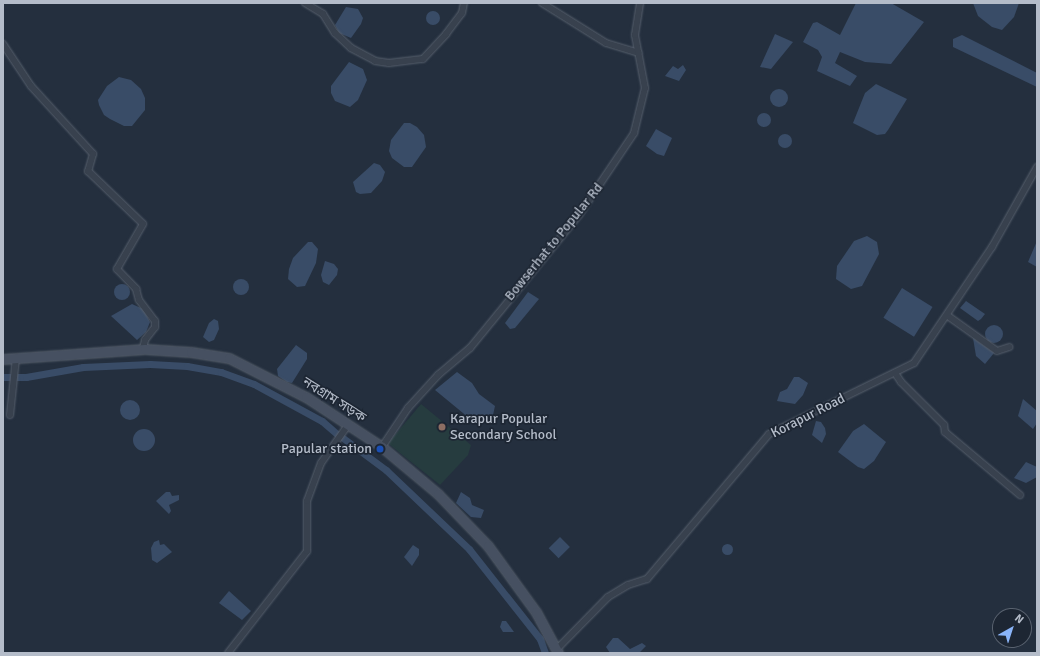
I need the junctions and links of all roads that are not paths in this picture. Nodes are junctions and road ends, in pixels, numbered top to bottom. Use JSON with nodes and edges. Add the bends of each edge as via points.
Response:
{"nodes":[{"id":1,"x":305,"y":3,"type":"edge"},
{"id":2,"x":464,"y":3,"type":"edge"},
{"id":3,"x":542,"y":3,"type":"edge"},
{"id":4,"x":640,"y":3,"type":"edge"},
{"id":5,"x":3,"y":44,"type":"edge"},
{"id":6,"x":639,"y":53,"type":"junction"},
{"id":7,"x":1037,"y":167,"type":"edge"},
{"id":8,"x":948,"y":316,"type":"junction"},
{"id":9,"x":1009,"y":347,"type":"dead end"},
{"id":10,"x":143,"y":349,"type":"junction"},
{"id":11,"x":16,"y":358,"type":"junction"},
{"id":12,"x":3,"y":359,"type":"edge"},
{"id":13,"x":895,"y":373,"type":"junction"},
{"id":14,"x":10,"y":415,"type":"dead end"},
{"id":15,"x":348,"y":425,"type":"junction"},
{"id":16,"x":382,"y":447,"type":"junction"},
{"id":17,"x":1020,"y":495,"type":"dead end"},
{"id":18,"x":557,"y":651,"type":"edge"},
{"id":19,"x":228,"y":653,"type":"edge"}],
"edges":[{"from":1,"to":2,"type":"street","via":[[323,14],[335,33],[351,48],[375,61],[389,63],[423,59],[446,34],[462,12]]},
{"from":3,"to":6,"type":"street","via":[[606,43]]},
{"from":4,"to":6,"type":"street","name":"Bowserhat to Popular Rd","via":[[634,35]]},
{"from":5,"to":10,"type":"street","via":[[31,86],[93,154],[88,171],[143,224],[117,269],[136,289],[139,300],[155,321],[155,328],[145,340]]},
{"from":6,"to":16,"type":"street","name":"Bowserhat to Popular Rd","via":[[645,88],[634,133],[610,172],[579,215],[470,348],[438,375],[408,408]]},
{"from":7,"to":8,"type":"street","name":"Korapur Road","via":[[992,247]]},
{"from":8,"to":9,"type":"street","via":[[997,351]]},
{"from":8,"to":13,"type":"street","name":"Korapur Road","via":[[914,363]]},
{"from":10,"to":11,"type":"main road","name":"নবগ্রাম সড়ক"},
{"from":10,"to":15,"type":"main road","name":"নবগ্রাম সড়ক","via":[[229,358],[306,398]]},
{"from":11,"to":12,"type":"main road","name":"নবগ্রাম সড়ক"},
{"from":11,"to":14,"type":"street"},
{"from":13,"to":17,"type":"street","via":[[944,426],[945,432]]},
{"from":13,"to":18,"type":"street","name":"Korapur Road","via":[[769,434],[647,579],[608,597]]},
{"from":15,"to":16,"type":"main road","name":"নবগ্রাম সড়ক"},
{"from":15,"to":19,"type":"street","via":[[321,463],[307,501],[307,551]]},
{"from":16,"to":18,"type":"main road","name":"নবগ্রাম সড়ক","via":[[438,494],[488,546],[536,612]]}]}
